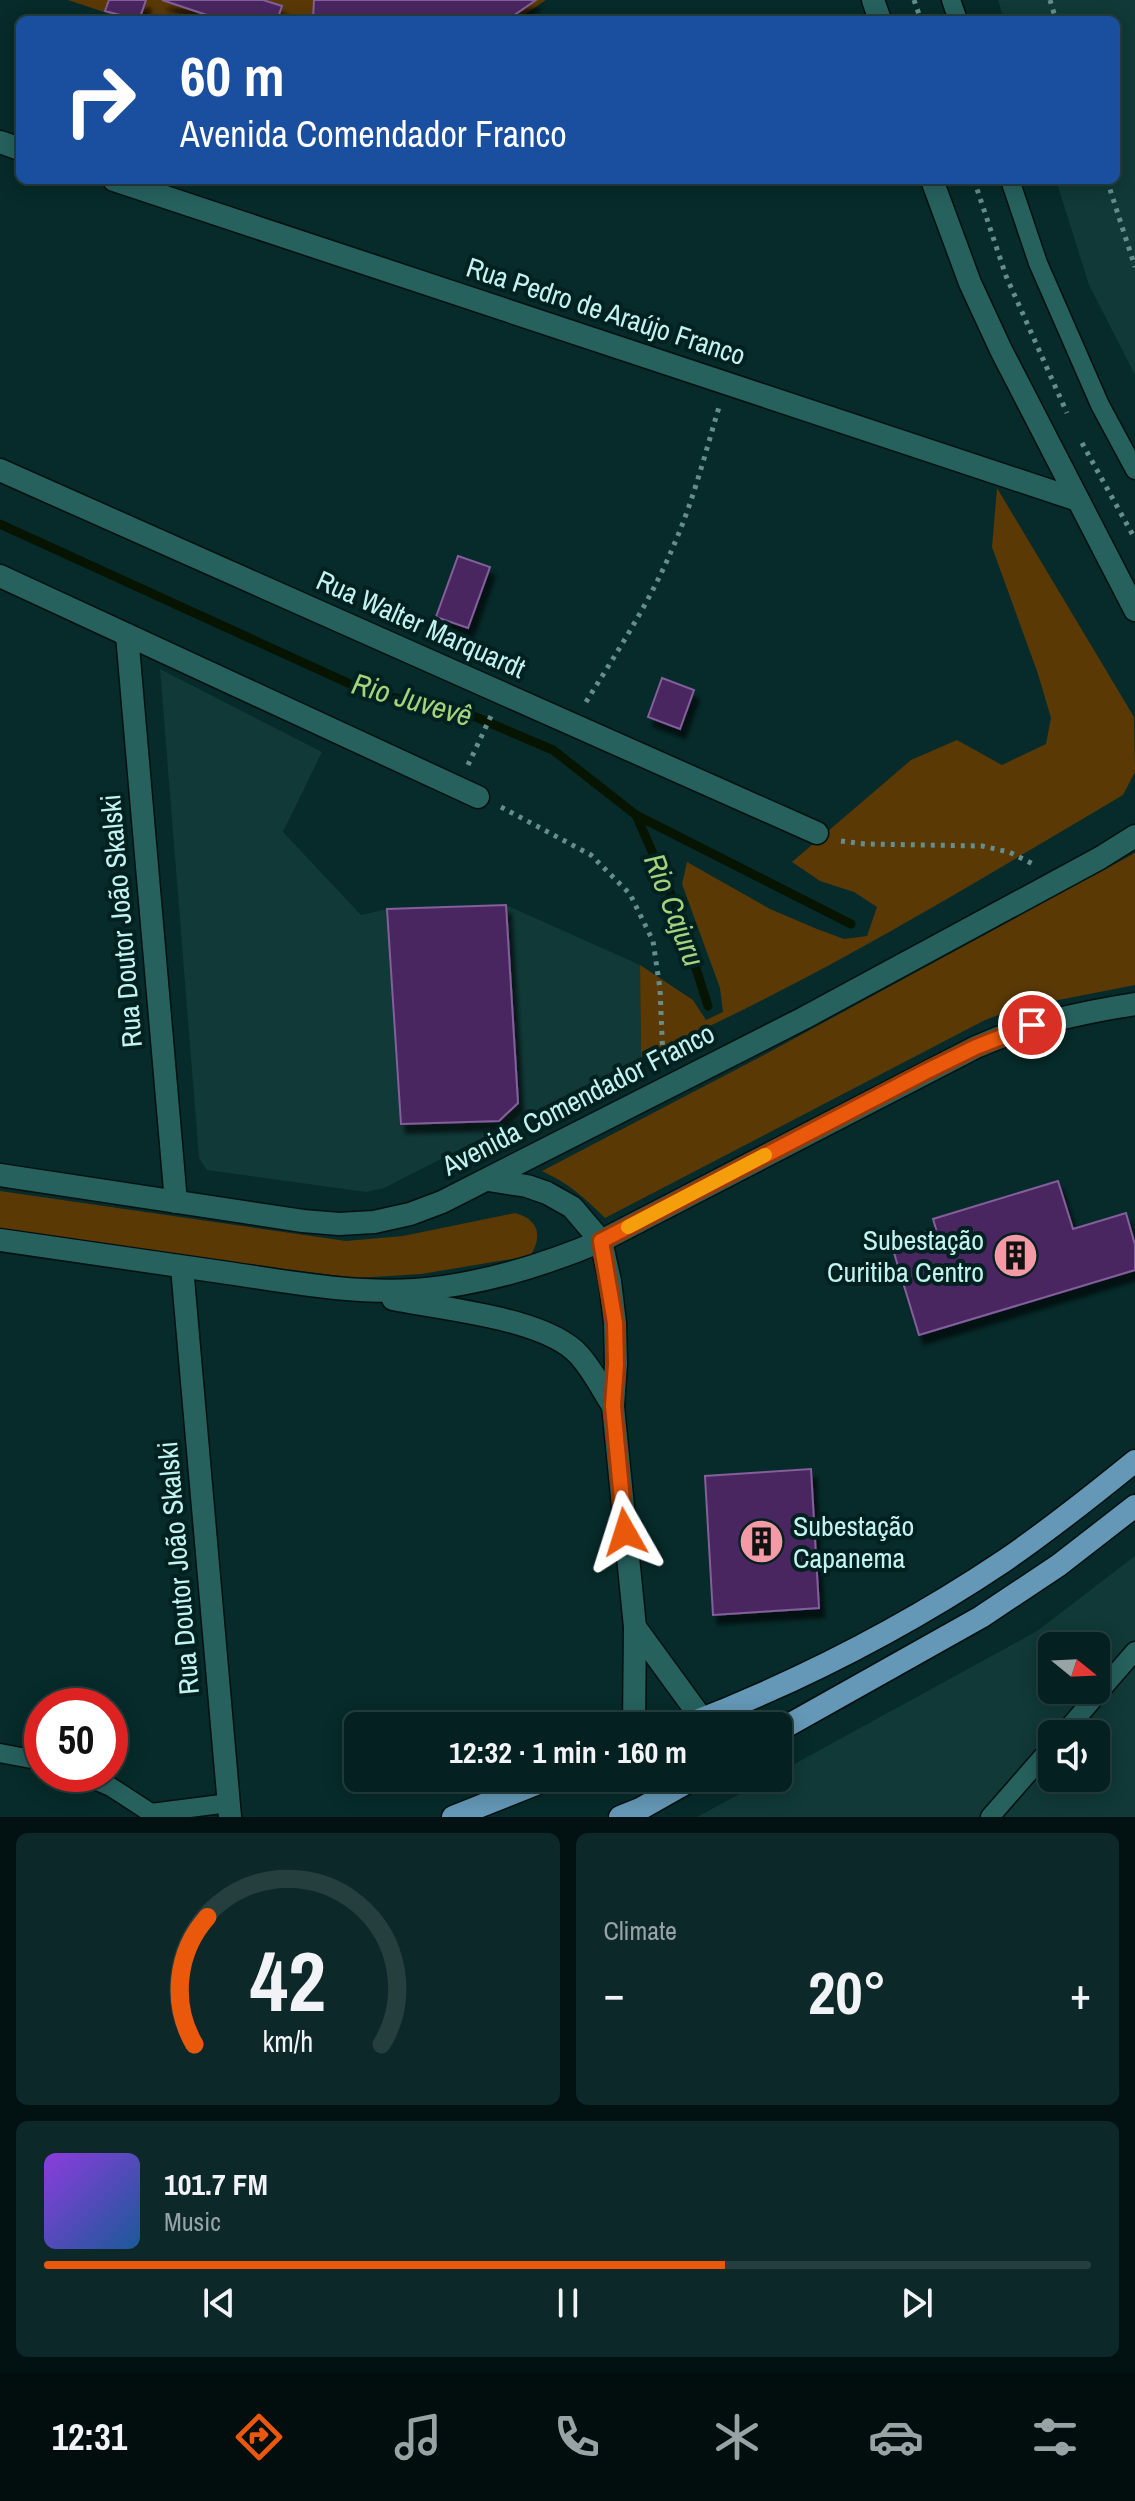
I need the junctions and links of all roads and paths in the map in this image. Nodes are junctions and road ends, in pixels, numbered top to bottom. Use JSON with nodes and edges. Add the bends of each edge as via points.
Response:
{"nodes":[{"id":1,"x":126,"y":184,"type":"edge"},
{"id":2,"x":933,"y":184,"type":"edge"},
{"id":3,"x":975,"y":184,"type":"edge"},
{"id":4,"x":1011,"y":184,"type":"edge"},
{"id":5,"x":1108,"y":184,"type":"edge"},
{"id":6,"x":1135,"y":267,"type":"edge"},
{"id":7,"x":726,"y":383,"type":"junction"},
{"id":8,"x":1070,"y":421,"type":"dead end"},
{"id":9,"x":1077,"y":434,"type":"dead end"},
{"id":10,"x":0,"y":470,"type":"edge"},
{"id":11,"x":1135,"y":470,"type":"edge"},
{"id":12,"x":1078,"y":500,"type":"junction"},
{"id":13,"x":1135,"y":539,"type":"edge"},
{"id":14,"x":0,"y":576,"type":"edge"},
{"id":15,"x":1135,"y":610,"type":"edge"},
{"id":16,"x":127,"y":635,"type":"junction"},
{"id":17,"x":488,"y":721,"type":"dead end"},
{"id":18,"x":572,"y":725,"type":"junction"},
{"id":19,"x":473,"y":755,"type":"dead end"},
{"id":20,"x":478,"y":797,"type":"joint"},
{"id":21,"x":817,"y":833,"type":"joint"},
{"id":22,"x":1135,"y":836,"type":"edge"},
{"id":23,"x":1047,"y":859,"type":"dead end"},
{"id":24,"x":1035,"y":865,"type":"junction"},
{"id":25,"x":1021,"y":872,"type":"dead end"},
{"id":26,"x":1135,"y":1004,"type":"edge"},
{"id":27,"x":677,"y":1051,"type":"dead end"},
{"id":28,"x":663,"y":1059,"type":"junction"},
{"id":29,"x":649,"y":1066,"type":"dead end"},
{"id":30,"x":0,"y":1175,"type":"edge"},
{"id":31,"x":488,"y":1180,"type":"junction"},
{"id":32,"x":176,"y":1202,"type":"junction"},
{"id":33,"x":0,"y":1240,"type":"edge"},
{"id":34,"x":601,"y":1241,"type":"junction"},
{"id":35,"x":182,"y":1267,"type":"junction"},
{"id":36,"x":339,"y":1289,"type":"junction"},
{"id":37,"x":613,"y":1406,"type":"junction"},
{"id":38,"x":1135,"y":1461,"type":"edge"},
{"id":39,"x":1135,"y":1506,"type":"edge"},
{"id":40,"x":635,"y":1627,"type":"junction"},
{"id":41,"x":1135,"y":1651,"type":"edge"},
{"id":42,"x":634,"y":1712,"type":"edge"},
{"id":43,"x":687,"y":1712,"type":"edge"},
{"id":44,"x":717,"y":1712,"type":"edge"},
{"id":45,"x":1075,"y":1720,"type":"edge"},
{"id":46,"x":792,"y":1723,"type":"edge"},
{"id":47,"x":0,"y":1753,"type":"edge"},
{"id":48,"x":24,"y":1758,"type":"edge"},
{"id":49,"x":1038,"y":1762,"type":"edge"},
{"id":50,"x":118,"y":1792,"type":"edge"},
{"id":51,"x":516,"y":1792,"type":"edge"},
{"id":52,"x":671,"y":1792,"type":"edge"},
{"id":53,"x":230,"y":1810,"type":"edge"},
{"id":54,"x":634,"y":1814,"type":"edge"},
{"id":55,"x":150,"y":1815,"type":"edge"},
{"id":56,"x":453,"y":1817,"type":"edge"},
{"id":57,"x":990,"y":1817,"type":"edge"}],
"edges":[{"from":1,"to":7,"type":"main road","name":"Rua Pedro de Araújo Franco"},
{"from":2,"to":12,"type":"main road","via":[[970,283]]},
{"from":3,"to":8,"type":"path","via":[[1006,276]]},
{"from":4,"to":11,"type":"lane","via":[[1038,263],[1100,405]]},
{"from":5,"to":6,"type":"path"},
{"from":7,"to":12,"type":"main road","name":"Rua Pedro de Araújo Franco"},
{"from":7,"to":18,"type":"path","via":[[673,548],[647,603]]},
{"from":9,"to":13,"type":"path"},
{"from":10,"to":18,"type":"main road","name":"Rua Walter Marquardt"},
{"from":12,"to":15,"type":"main road"},
{"from":14,"to":16,"type":"main road"},
{"from":16,"to":20,"type":"main road"},
{"from":16,"to":32,"type":"main road","name":"Rua Doutor João Skalski"},
{"from":17,"to":19,"type":"path"},
{"from":18,"to":21,"type":"main road","name":"Rua Walter Marquardt"},
{"from":20,"to":28,"type":"path","via":[[591,855],[630,894],[653,941]]},
{"from":21,"to":24,"type":"path","via":[[865,844],[982,846]]},
{"from":22,"to":31,"type":"main road","name":"Avenida Comendador Franco","via":[[831,1004]]},
{"from":23,"to":24,"type":"path"},
{"from":24,"to":25,"type":"path"},
{"from":26,"to":34,"type":"main road","via":[[1049,1020],[976,1047]]},
{"from":27,"to":28,"type":"path"},
{"from":28,"to":29,"type":"path"},
{"from":30,"to":32,"type":"main road","name":"Avenida Comendador Franco"},
{"from":31,"to":32,"type":"main road","name":"Avenida Comendador Franco","via":[[410,1214],[374,1222],[303,1221]]},
{"from":31,"to":34,"type":"main road","via":[[547,1193],[572,1207]]},
{"from":33,"to":35,"type":"main road"},
{"from":34,"to":36,"type":"main road","via":[[540,1264],[452,1286]]},
{"from":34,"to":37,"type":"main road","via":[[615,1323]]},
{"from":35,"to":36,"type":"main road"},
{"from":35,"to":53,"type":"main road","name":"Rua Doutor João Skalski"},
{"from":36,"to":37,"type":"main road","via":[[557,1337],[579,1354]]},
{"from":37,"to":40,"type":"main road"},
{"from":38,"to":44,"type":"main road","via":[[964,1587],[840,1657]]},
{"from":39,"to":46,"type":"main road","via":[[981,1617]]},
{"from":40,"to":42,"type":"main road"},
{"from":40,"to":43,"type":"main road"},
{"from":41,"to":45,"type":"lane"},
{"from":47,"to":48,"type":"lane"},
{"from":49,"to":57,"type":"lane"},
{"from":50,"to":55,"type":"lane"},
{"from":51,"to":56,"type":"main road"},
{"from":52,"to":54,"type":"main road"},
{"from":53,"to":55,"type":"lane"}]}
